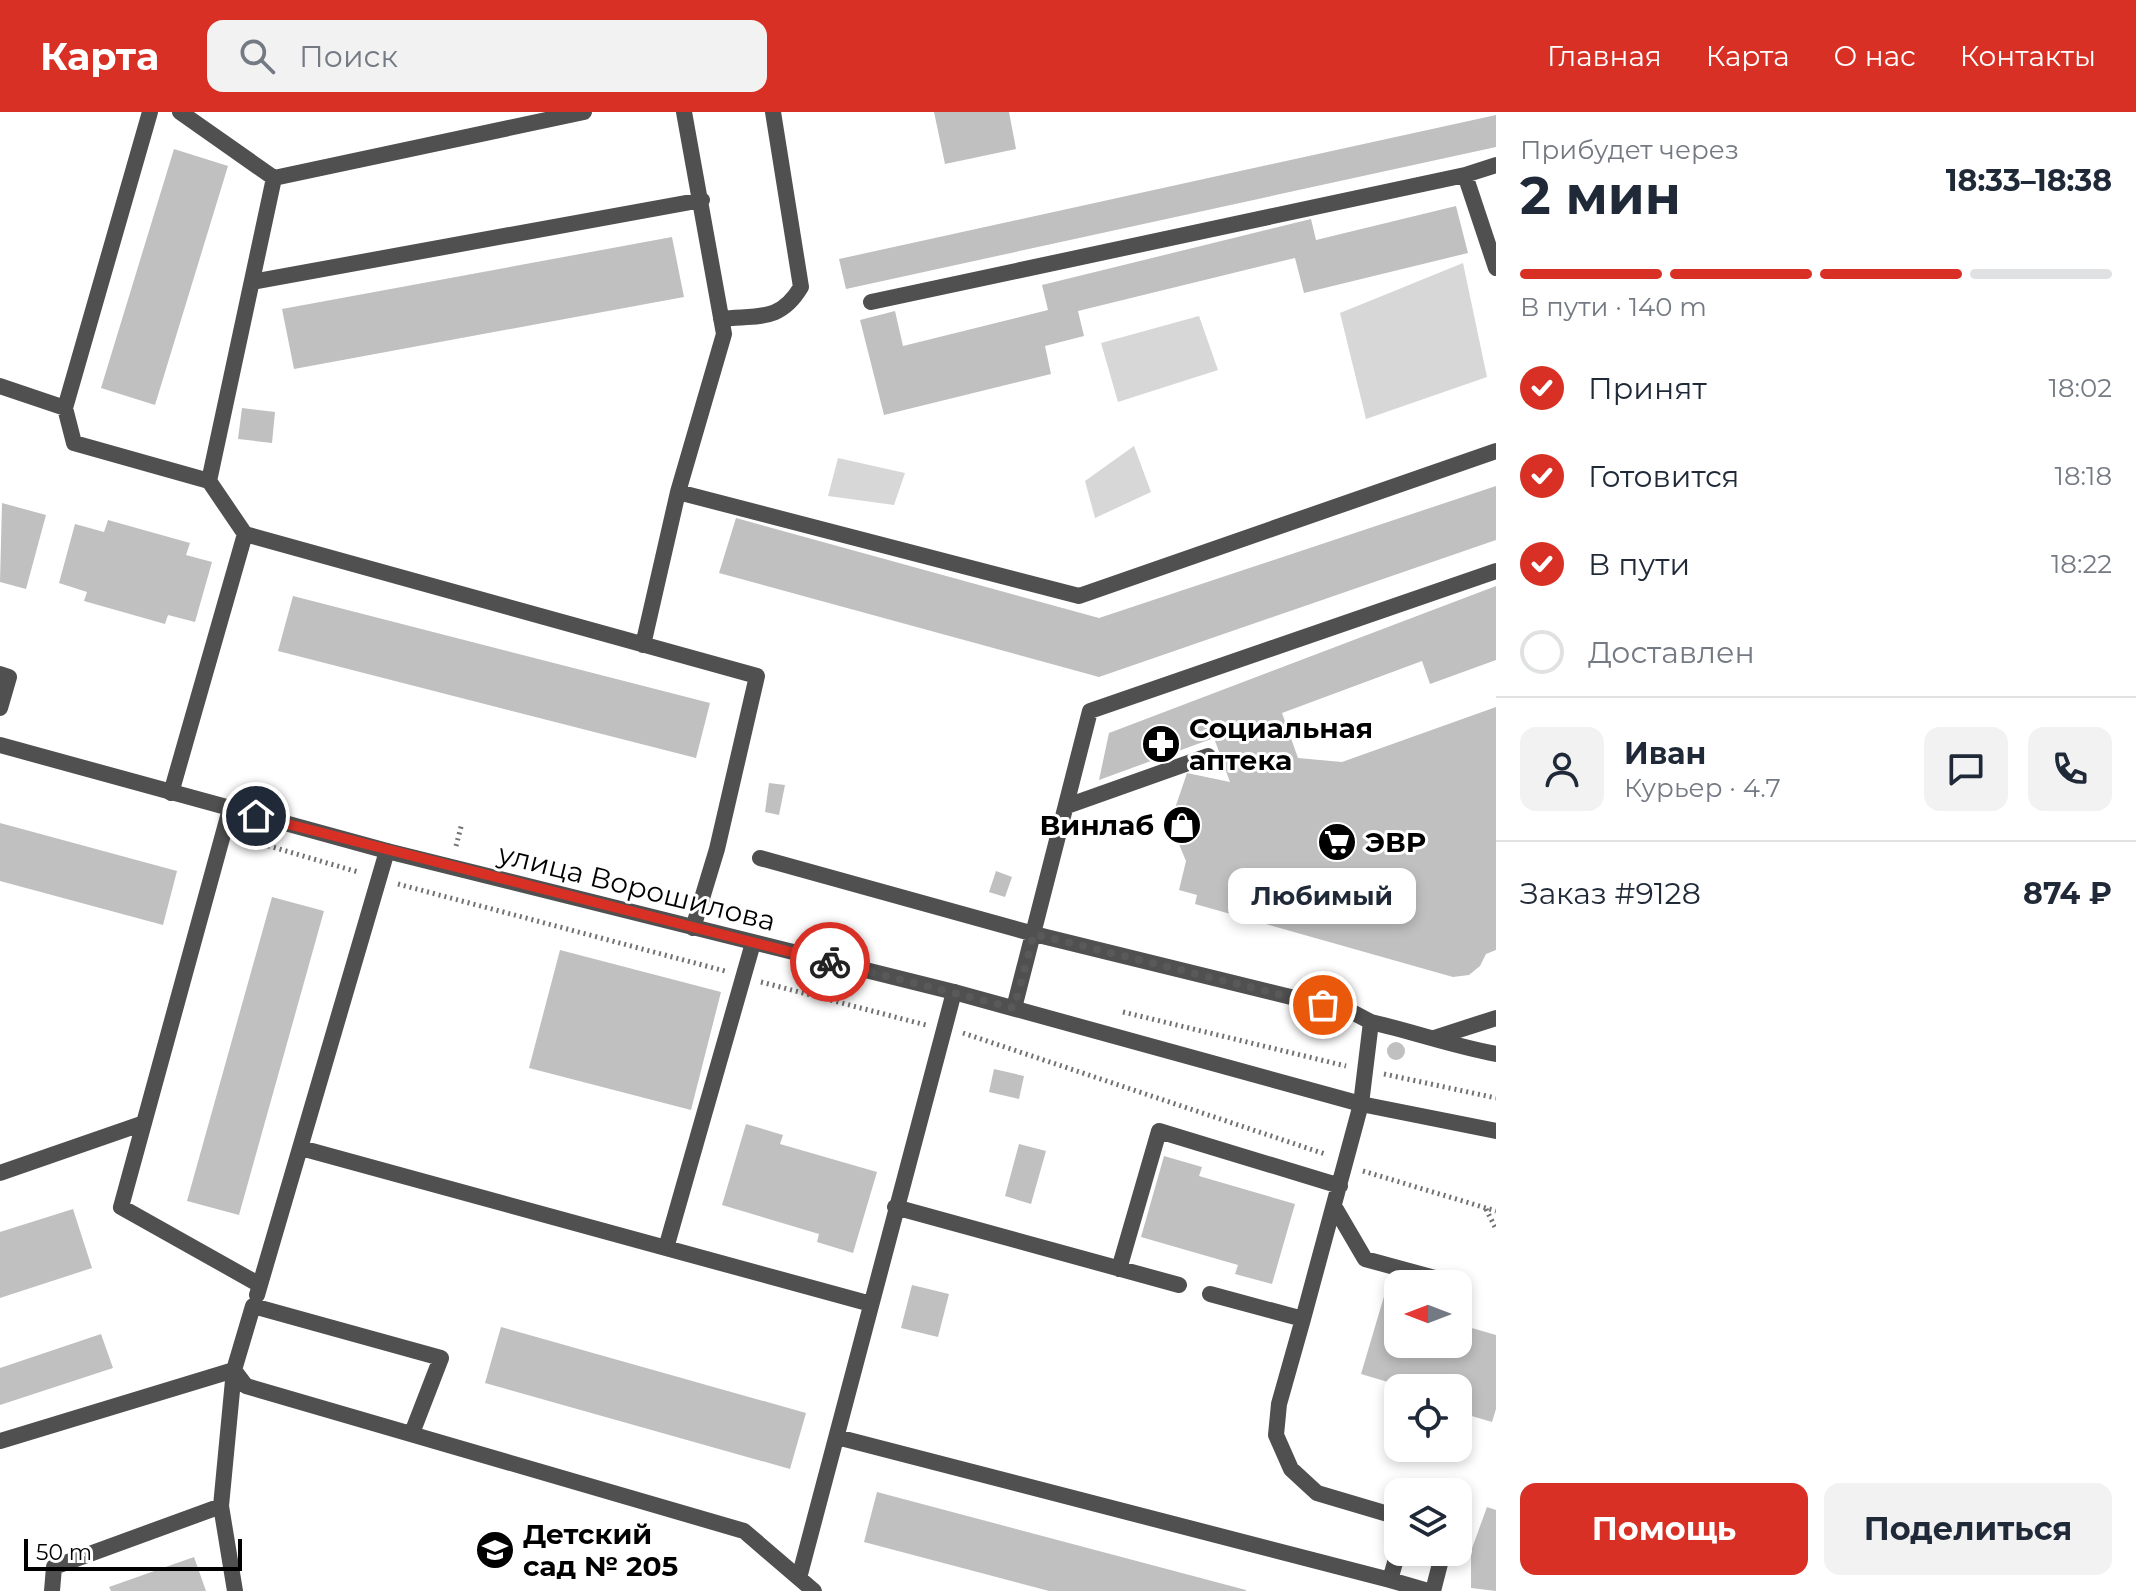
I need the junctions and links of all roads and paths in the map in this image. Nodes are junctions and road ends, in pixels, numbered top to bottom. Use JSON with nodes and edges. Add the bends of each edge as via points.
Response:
{"nodes":[{"id":1,"x":150,"y":112,"type":"edge"},
{"id":2,"x":180,"y":112,"type":"edge"},
{"id":3,"x":584,"y":112,"type":"edge"},
{"id":4,"x":684,"y":112,"type":"edge"},
{"id":5,"x":773,"y":112,"type":"edge"},
{"id":6,"x":1496,"y":165,"type":"edge"},
{"id":7,"x":1465,"y":175,"type":"junction"},
{"id":8,"x":274,"y":178,"type":"junction"},
{"id":9,"x":702,"y":200,"type":"junction"},
{"id":10,"x":1496,"y":268,"type":"edge"},
{"id":11,"x":252,"y":282,"type":"junction"},
{"id":12,"x":871,"y":302,"type":"dead end"},
{"id":13,"x":721,"y":319,"type":"junction"},
{"id":14,"x":0,"y":386,"type":"edge"},
{"id":15,"x":65,"y":408,"type":"junction"},
{"id":16,"x":1496,"y":451,"type":"edge"},
{"id":17,"x":209,"y":481,"type":"junction"},
{"id":18,"x":678,"y":492,"type":"junction"},
{"id":19,"x":245,"y":534,"type":"junction"},
{"id":20,"x":1496,"y":571,"type":"edge"},
{"id":21,"x":643,"y":645,"type":"junction"},
{"id":22,"x":0,"y":674,"type":"edge"},
{"id":23,"x":0,"y":708,"type":"edge"},
{"id":24,"x":0,"y":745,"type":"edge"},
{"id":25,"x":1208,"y":756,"type":"dead end"},
{"id":26,"x":171,"y":793,"type":"junction"},
{"id":27,"x":1067,"y":806,"type":"junction"},
{"id":28,"x":230,"y":809,"type":"junction"},
{"id":29,"x":462,"y":823,"type":"dead end"},
{"id":30,"x":224,"y":832,"type":"junction"},
{"id":31,"x":456,"y":846,"type":"dead end"},
{"id":32,"x":387,"y":851,"type":"junction"},
{"id":33,"x":760,"y":858,"type":"dead end"},
{"id":34,"x":378,"y":878,"type":"junction"},
{"id":35,"x":693,"y":928,"type":"junction"},
{"id":36,"x":1034,"y":934,"type":"junction"},
{"id":37,"x":753,"y":943,"type":"junction"},
{"id":38,"x":743,"y":977,"type":"junction"},
{"id":39,"x":954,"y":992,"type":"junction"},
{"id":40,"x":1014,"y":1008,"type":"junction"},
{"id":41,"x":1110,"y":1009,"type":"dead end"},
{"id":42,"x":1496,"y":1018,"type":"edge"},
{"id":43,"x":1371,"y":1022,"type":"junction"},
{"id":44,"x":944,"y":1029,"type":"junction"},
{"id":45,"x":1434,"y":1038,"type":"junction"},
{"id":46,"x":1496,"y":1054,"type":"edge"},
{"id":47,"x":1365,"y":1070,"type":"junction"},
{"id":48,"x":1496,"y":1098,"type":"edge"},
{"id":49,"x":1361,"y":1104,"type":"junction"},
{"id":50,"x":144,"y":1123,"type":"junction"},
{"id":51,"x":1496,"y":1131,"type":"edge"},
{"id":52,"x":301,"y":1148,"type":"junction"},
{"id":53,"x":1345,"y":1166,"type":"junction"},
{"id":54,"x":0,"y":1173,"type":"edge"},
{"id":55,"x":1340,"y":1186,"type":"junction"},
{"id":56,"x":1334,"y":1206,"type":"junction"},
{"id":57,"x":895,"y":1207,"type":"junction"},
{"id":58,"x":1486,"y":1209,"type":"junction"},
{"id":59,"x":1496,"y":1211,"type":"edge"},
{"id":60,"x":1496,"y":1229,"type":"edge"},
{"id":61,"x":666,"y":1248,"type":"junction"},
{"id":62,"x":1119,"y":1269,"type":"junction"},
{"id":63,"x":1405,"y":1270,"type":"edge"},
{"id":64,"x":260,"y":1285,"type":"junction"},
{"id":65,"x":1179,"y":1285,"type":"dead end"},
{"id":66,"x":1210,"y":1294,"type":"dead end"},
{"id":67,"x":871,"y":1304,"type":"junction"},
{"id":68,"x":253,"y":1306,"type":"junction"},
{"id":69,"x":1303,"y":1319,"type":"junction"},
{"id":70,"x":234,"y":1370,"type":"junction"},
{"id":71,"x":412,"y":1433,"type":"junction"},
{"id":72,"x":837,"y":1437,"type":"junction"},
{"id":73,"x":0,"y":1441,"type":"edge"},
{"id":74,"x":221,"y":1506,"type":"junction"},
{"id":75,"x":1384,"y":1513,"type":"edge"},
{"id":76,"x":1394,"y":1566,"type":"edge"},
{"id":77,"x":1438,"y":1566,"type":"edge"},
{"id":78,"x":799,"y":1578,"type":"junction"},
{"id":79,"x":1390,"y":1580,"type":"junction"},
{"id":80,"x":52,"y":1591,"type":"edge"},
{"id":81,"x":235,"y":1591,"type":"edge"},
{"id":82,"x":814,"y":1591,"type":"edge"},
{"id":83,"x":1430,"y":1591,"type":"edge"}],
"edges":[{"from":1,"to":15,"type":"street"},
{"from":2,"to":8,"type":"street"},
{"from":3,"to":8,"type":"street"},
{"from":4,"to":9,"type":"street"},
{"from":5,"to":13,"type":"street","via":[[801,287],[789,307],[777,314]]},
{"from":6,"to":7,"type":"street"},
{"from":7,"to":10,"type":"street"},
{"from":7,"to":12,"type":"street"},
{"from":8,"to":11,"type":"street"},
{"from":9,"to":11,"type":"street"},
{"from":9,"to":13,"type":"street"},
{"from":11,"to":17,"type":"street"},
{"from":13,"to":18,"type":"street","via":[[724,334]]},
{"from":14,"to":15,"type":"street"},
{"from":15,"to":17,"type":"street","via":[[74,443]]},
{"from":16,"to":18,"type":"street","via":[[1079,596]]},
{"from":17,"to":19,"type":"street"},
{"from":18,"to":21,"type":"street"},
{"from":19,"to":21,"type":"street"},
{"from":19,"to":26,"type":"street"},
{"from":20,"to":27,"type":"street","via":[[1090,711]]},
{"from":21,"to":35,"type":"street","via":[[757,676]]},
{"from":22,"to":23,"type":"street","via":[[9,677]]},
{"from":24,"to":26,"type":"street","name":"улица Ворошилова"},
{"from":25,"to":27,"type":"street"},
{"from":26,"to":28,"type":"street","name":"улица Ворошилова"},
{"from":27,"to":36,"type":"street"},
{"from":28,"to":30,"type":"street"},
{"from":28,"to":32,"type":"street","name":"улица Ворошилова"},
{"from":29,"to":31,"type":"path"},
{"from":30,"to":34,"type":"path"},
{"from":30,"to":50,"type":"street"},
{"from":32,"to":34,"type":"street"},
{"from":32,"to":35,"type":"street","name":"улица Ворошилова"},
{"from":33,"to":36,"type":"street"},
{"from":34,"to":38,"type":"path"},
{"from":34,"to":52,"type":"street"},
{"from":35,"to":37,"type":"street","name":"улица Ворошилова"},
{"from":36,"to":40,"type":"street"},
{"from":36,"to":43,"type":"street","via":[[1352,1012]]},
{"from":37,"to":38,"type":"street"},
{"from":37,"to":39,"type":"street","name":"улица Ворошилова"},
{"from":38,"to":44,"type":"path"},
{"from":38,"to":61,"type":"street"},
{"from":39,"to":40,"type":"street","name":"улица Ворошилова"},
{"from":39,"to":44,"type":"street"},
{"from":40,"to":49,"type":"street","name":"улица Ворошилова"},
{"from":41,"to":47,"type":"path"},
{"from":42,"to":45,"type":"street"},
{"from":43,"to":45,"type":"street"},
{"from":43,"to":47,"type":"street"},
{"from":44,"to":53,"type":"path","via":[[1123,1084],[1333,1157]]},
{"from":44,"to":57,"type":"street"},
{"from":45,"to":46,"type":"street","via":[[1445,1045]]},
{"from":47,"to":48,"type":"path"},
{"from":47,"to":49,"type":"street"},
{"from":49,"to":51,"type":"street","name":"улица Ворошилова"},
{"from":49,"to":53,"type":"street"},
{"from":50,"to":54,"type":"street"},
{"from":50,"to":64,"type":"street","via":[[121,1207]]},
{"from":52,"to":61,"type":"street"},
{"from":52,"to":64,"type":"street"},
{"from":53,"to":55,"type":"street"},
{"from":53,"to":58,"type":"path"},
{"from":55,"to":56,"type":"street"},
{"from":55,"to":62,"type":"street","via":[[1159,1131]]},
{"from":56,"to":63,"type":"street","via":[[1365,1259]]},
{"from":56,"to":69,"type":"street"},
{"from":57,"to":62,"type":"street"},
{"from":57,"to":67,"type":"street"},
{"from":58,"to":59,"type":"path"},
{"from":58,"to":60,"type":"path"},
{"from":61,"to":67,"type":"street"},
{"from":62,"to":65,"type":"street"},
{"from":64,"to":68,"type":"street"},
{"from":66,"to":69,"type":"street"},
{"from":67,"to":72,"type":"street"},
{"from":68,"to":70,"type":"street"},
{"from":68,"to":71,"type":"street","via":[[441,1358]]},
{"from":69,"to":75,"type":"street","via":[[1279,1404],[1276,1435],[1291,1469],[1317,1493]]},
{"from":70,"to":71,"type":"street","via":[[246,1386]]},
{"from":70,"to":73,"type":"street"},
{"from":70,"to":74,"type":"street"},
{"from":71,"to":78,"type":"street","via":[[744,1531]]},
{"from":72,"to":78,"type":"street"},
{"from":72,"to":79,"type":"street"},
{"from":74,"to":80,"type":"street","via":[[54,1567]]},
{"from":74,"to":81,"type":"street"},
{"from":76,"to":79,"type":"street"},
{"from":77,"to":83,"type":"street"},
{"from":78,"to":82,"type":"street"},
{"from":79,"to":83,"type":"street"}]}
